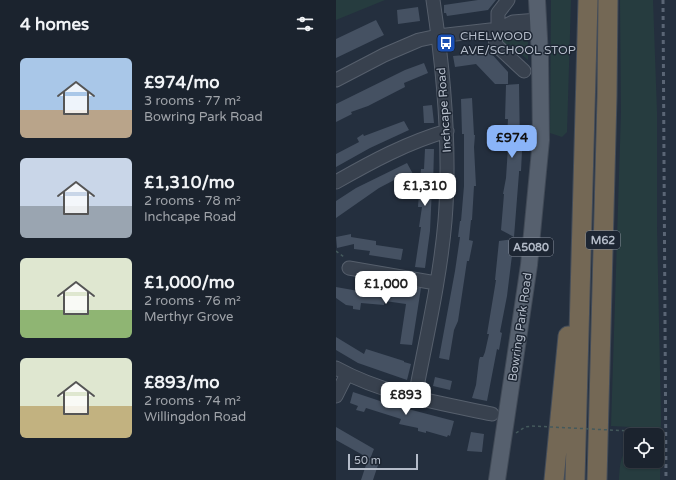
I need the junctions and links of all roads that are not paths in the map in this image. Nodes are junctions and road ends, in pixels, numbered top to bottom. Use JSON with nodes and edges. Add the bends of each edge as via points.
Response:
{"nodes":[{"id":1,"x":433,"y":0,"type":"edge"},
{"id":2,"x":508,"y":0,"type":"edge"},
{"id":3,"x":538,"y":0,"type":"edge"},
{"id":4,"x":588,"y":0,"type":"edge"},
{"id":5,"x":608,"y":0,"type":"edge"},
{"id":6,"x":539,"y":25,"type":"junction"},
{"id":7,"x":497,"y":29,"type":"junction"},
{"id":8,"x":438,"y":36,"type":"junction"},
{"id":9,"x":524,"y":72,"type":"dead end"},
{"id":10,"x":336,"y":80,"type":"edge"},
{"id":11,"x":447,"y":132,"type":"junction"},
{"id":12,"x":584,"y":162,"type":"junction"},
{"id":13,"x":336,"y":182,"type":"edge"},
{"id":14,"x":349,"y":268,"type":"dead end"},
{"id":15,"x":436,"y":283,"type":"junction"},
{"id":16,"x":342,"y":371,"type":"edge"},
{"id":17,"x":336,"y":396,"type":"edge"},
{"id":18,"x":415,"y":397,"type":"junction"},
{"id":19,"x":492,"y":414,"type":"dead end"},
{"id":20,"x":497,"y":480,"type":"edge"},
{"id":21,"x":554,"y":480,"type":"edge"},
{"id":22,"x":575,"y":480,"type":"edge"},
{"id":23,"x":597,"y":480,"type":"edge"}],
"edges":[{"from":1,"to":8,"type":"street","name":"Inchcape Road"},
{"from":2,"to":7,"type":"street","via":[[498,13]]},
{"from":3,"to":6,"type":"main road","name":"Bowring Park Road","number":"A5080"},
{"from":4,"to":12,"type":"highway","number":"M62"},
{"from":5,"to":23,"type":"highway","number":"M62"},
{"from":6,"to":7,"type":"street","via":[[514,32]]},
{"from":6,"to":20,"type":"main road","name":"Bowring Park Road","number":"A5080","via":[[541,140],[529,265]]},
{"from":7,"to":8,"type":"street"},
{"from":7,"to":9,"type":"street","via":[[496,45]]},
{"from":8,"to":10,"type":"street","via":[[419,40],[384,55]]},
{"from":8,"to":11,"type":"street","name":"Inchcape Road"},
{"from":11,"to":13,"type":"street","via":[[430,136],[391,153]]},
{"from":11,"to":15,"type":"street","name":"Inchcape Road","via":[[445,222]]},
{"from":12,"to":21,"type":"highway"},
{"from":12,"to":22,"type":"highway","number":"M62"},
{"from":14,"to":15,"type":"street"},
{"from":15,"to":18,"type":"street","name":"Inchcape Road"},
{"from":16,"to":17,"type":"street"},
{"from":16,"to":18,"type":"street","via":[[378,387]]},
{"from":18,"to":19,"type":"street"}]}
